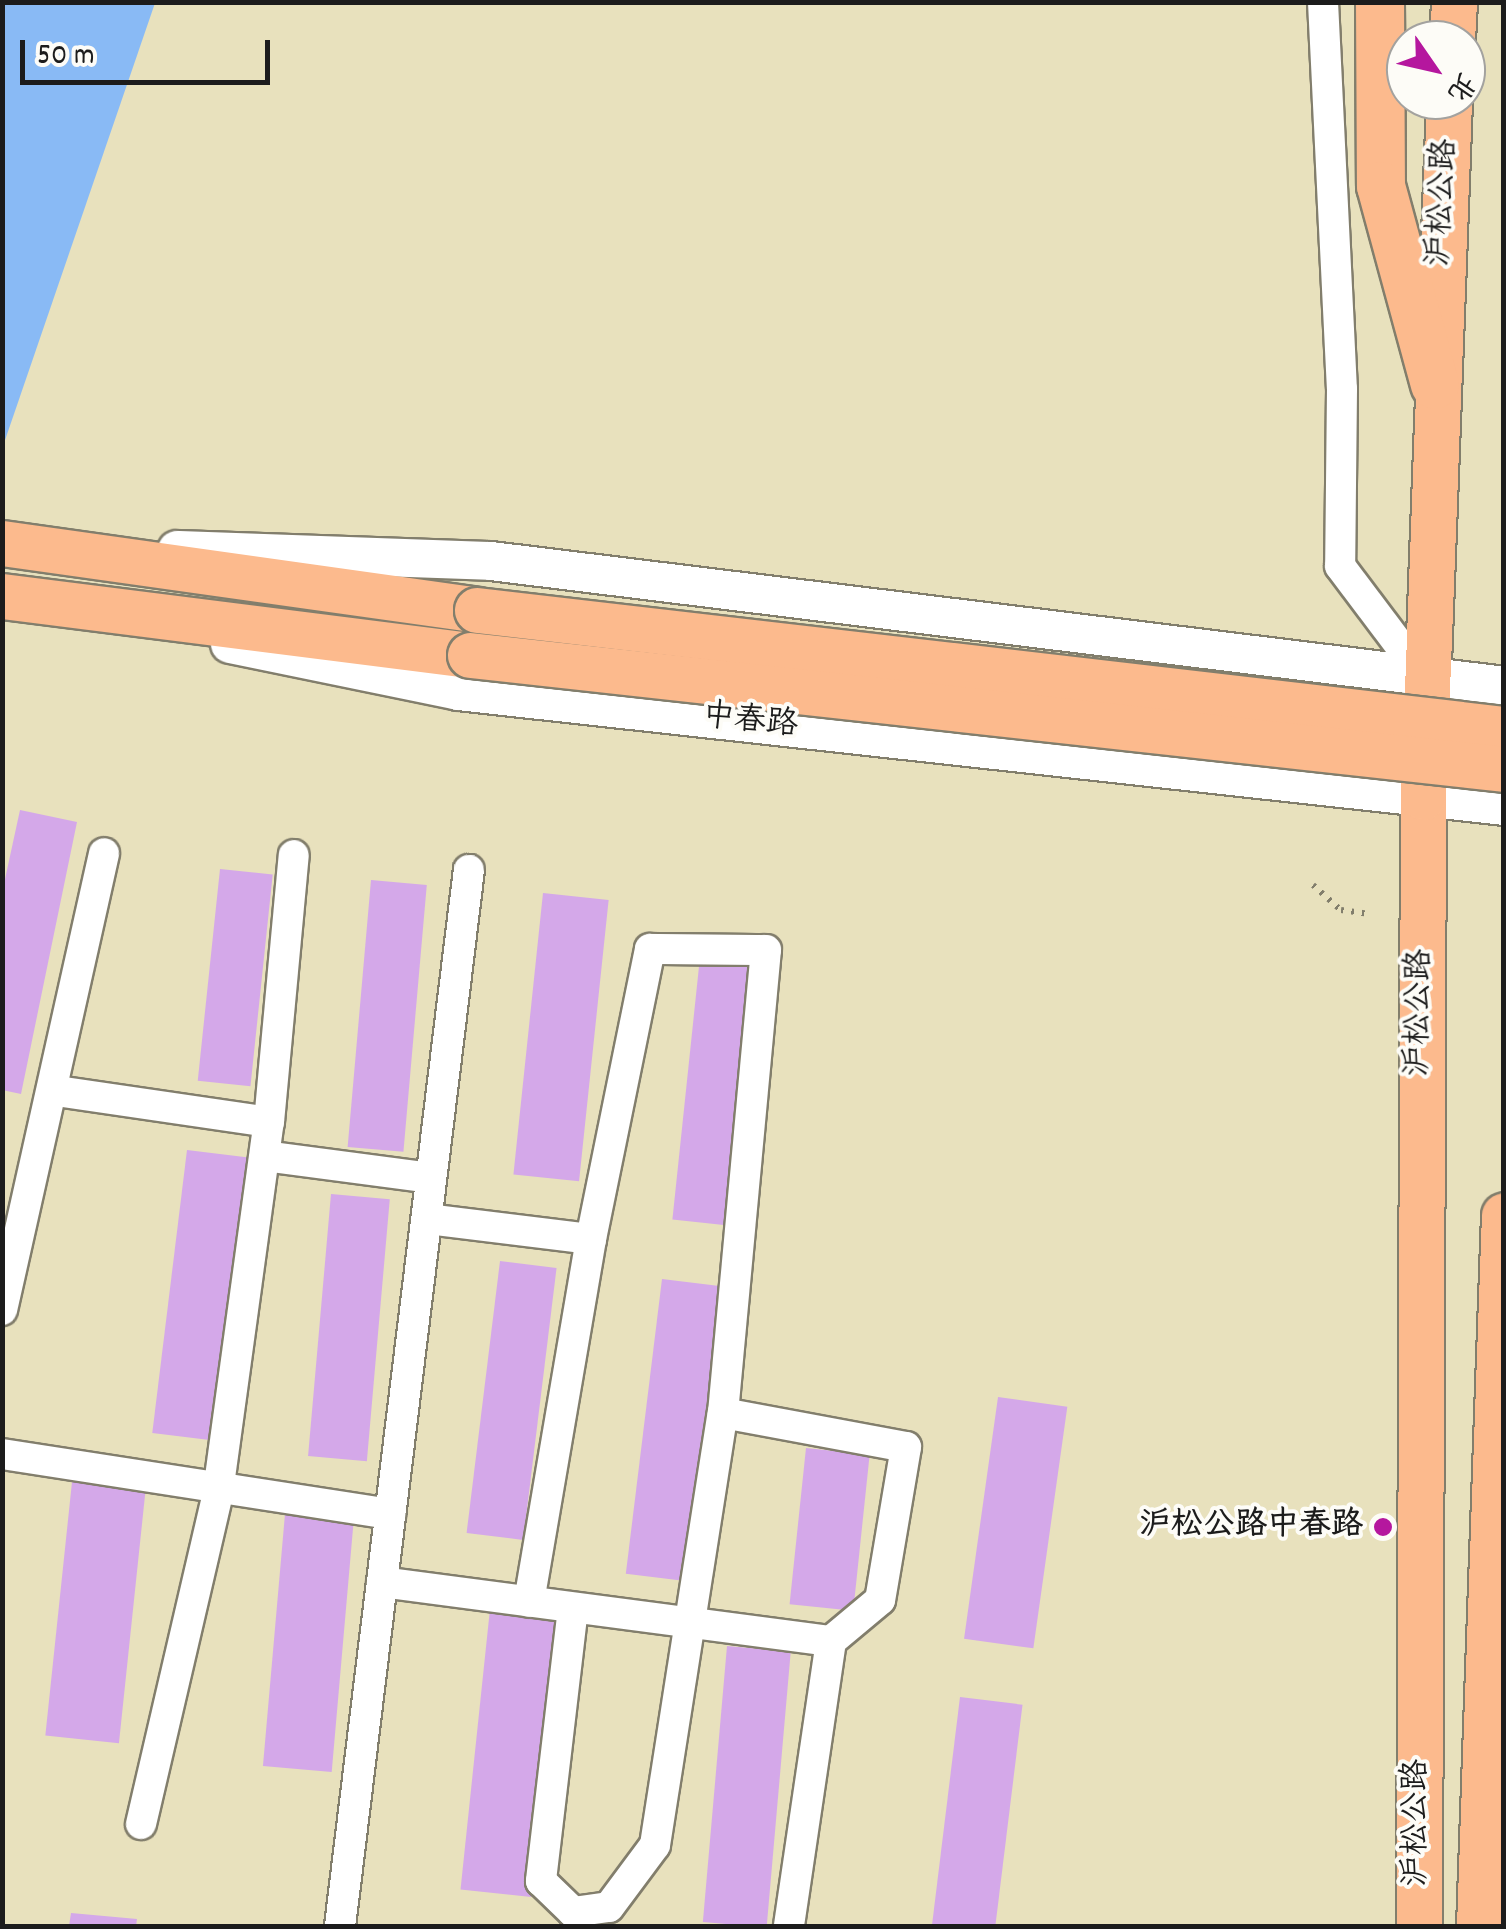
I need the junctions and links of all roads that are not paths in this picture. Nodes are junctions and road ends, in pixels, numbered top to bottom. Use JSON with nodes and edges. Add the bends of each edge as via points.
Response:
{"nodes":[{"id":1,"x":1323,"y":2,"type":"edge"},
{"id":2,"x":1380,"y":2,"type":"edge"},
{"id":3,"x":1448,"y":120,"type":"edge"},
{"id":4,"x":1435,"y":386,"type":"junction"},
{"id":5,"x":6,"y":544,"type":"edge"},
{"id":6,"x":2,"y":596,"type":"edge"},
{"id":7,"x":1426,"y":680,"type":"junction"},
{"id":8,"x":1504,"y":686,"type":"edge"},
{"id":9,"x":1504,"y":729,"type":"edge"},
{"id":10,"x":1504,"y":769,"type":"edge"},
{"id":11,"x":1422,"y":797,"type":"junction"},
{"id":12,"x":1504,"y":806,"type":"edge"},
{"id":13,"x":104,"y":853,"type":"dead end"},
{"id":14,"x":294,"y":854,"type":"dead end"},
{"id":15,"x":469,"y":870,"type":"dead end"},
{"id":16,"x":57,"y":1091,"type":"junction"},
{"id":17,"x":270,"y":1122,"type":"junction"},
{"id":18,"x":265,"y":1156,"type":"junction"},
{"id":19,"x":431,"y":1178,"type":"junction"},
{"id":20,"x":1504,"y":1215,"type":"edge"},
{"id":21,"x":426,"y":1219,"type":"junction"},
{"id":22,"x":592,"y":1239,"type":"junction"},
{"id":23,"x":2,"y":1310,"type":"edge"},
{"id":24,"x":724,"y":1414,"type":"junction"},
{"id":25,"x":2,"y":1454,"type":"edge"},
{"id":26,"x":218,"y":1492,"type":"junction"},
{"id":27,"x":390,"y":1514,"type":"junction"},
{"id":28,"x":382,"y":1582,"type":"junction"},
{"id":29,"x":529,"y":1602,"type":"junction"},
{"id":30,"x":573,"y":1608,"type":"junction"},
{"id":31,"x":694,"y":1620,"type":"junction"},
{"id":32,"x":831,"y":1641,"type":"junction"},
{"id":33,"x":141,"y":1824,"type":"dead end"},
{"id":34,"x":340,"y":1926,"type":"edge"},
{"id":35,"x":790,"y":1926,"type":"edge"},
{"id":36,"x":1418,"y":1926,"type":"edge"},
{"id":37,"x":1480,"y":1926,"type":"edge"}],
"edges":[{"from":1,"to":7,"type":"street","via":[[1342,390],[1340,566]]},
{"from":2,"to":4,"type":"highway","via":[[1381,186]]},
{"from":3,"to":4,"type":"main road","name":"沪松公路"},
{"from":4,"to":7,"type":"main road","name":"沪松公路"},
{"from":5,"to":7,"type":"street","via":[[491,561]]},
{"from":5,"to":9,"type":"main road","bridge":true,"via":[[477,610]]},
{"from":6,"to":10,"type":"main road","name":"中春路","bridge":true,"via":[[470,655]]},
{"from":6,"to":11,"type":"street","name":"中春路","via":[[458,691]]},
{"from":7,"to":8,"type":"street"},
{"from":7,"to":11,"type":"main road","name":"沪松公路"},
{"from":11,"to":12,"type":"street","name":"中春路"},
{"from":11,"to":36,"type":"main road","name":"沪松公路"},
{"from":13,"to":16,"type":"street"},
{"from":14,"to":17,"type":"street"},
{"from":15,"to":19,"type":"street"},
{"from":16,"to":17,"type":"street"},
{"from":16,"to":23,"type":"street"},
{"from":17,"to":18,"type":"street"},
{"from":18,"to":19,"type":"street"},
{"from":18,"to":26,"type":"street"},
{"from":19,"to":21,"type":"street"},
{"from":20,"to":37,"type":"main road","name":"沪松公路"},
{"from":21,"to":22,"type":"street"},
{"from":21,"to":27,"type":"street"},
{"from":22,"to":24,"type":"street","via":[[650,949],[766,950]]},
{"from":22,"to":29,"type":"street"},
{"from":24,"to":31,"type":"street"},
{"from":24,"to":32,"type":"street","via":[[906,1447],[880,1600]]},
{"from":25,"to":26,"type":"street"},
{"from":26,"to":27,"type":"street"},
{"from":26,"to":33,"type":"street"},
{"from":27,"to":28,"type":"street"},
{"from":28,"to":29,"type":"street"},
{"from":28,"to":34,"type":"street"},
{"from":29,"to":30,"type":"street"},
{"from":30,"to":31,"type":"street"},
{"from":30,"to":31,"type":"street","via":[[540,1881],[573,1912],[609,1907],[655,1845]]},
{"from":31,"to":32,"type":"street"},
{"from":32,"to":35,"type":"street"}]}
